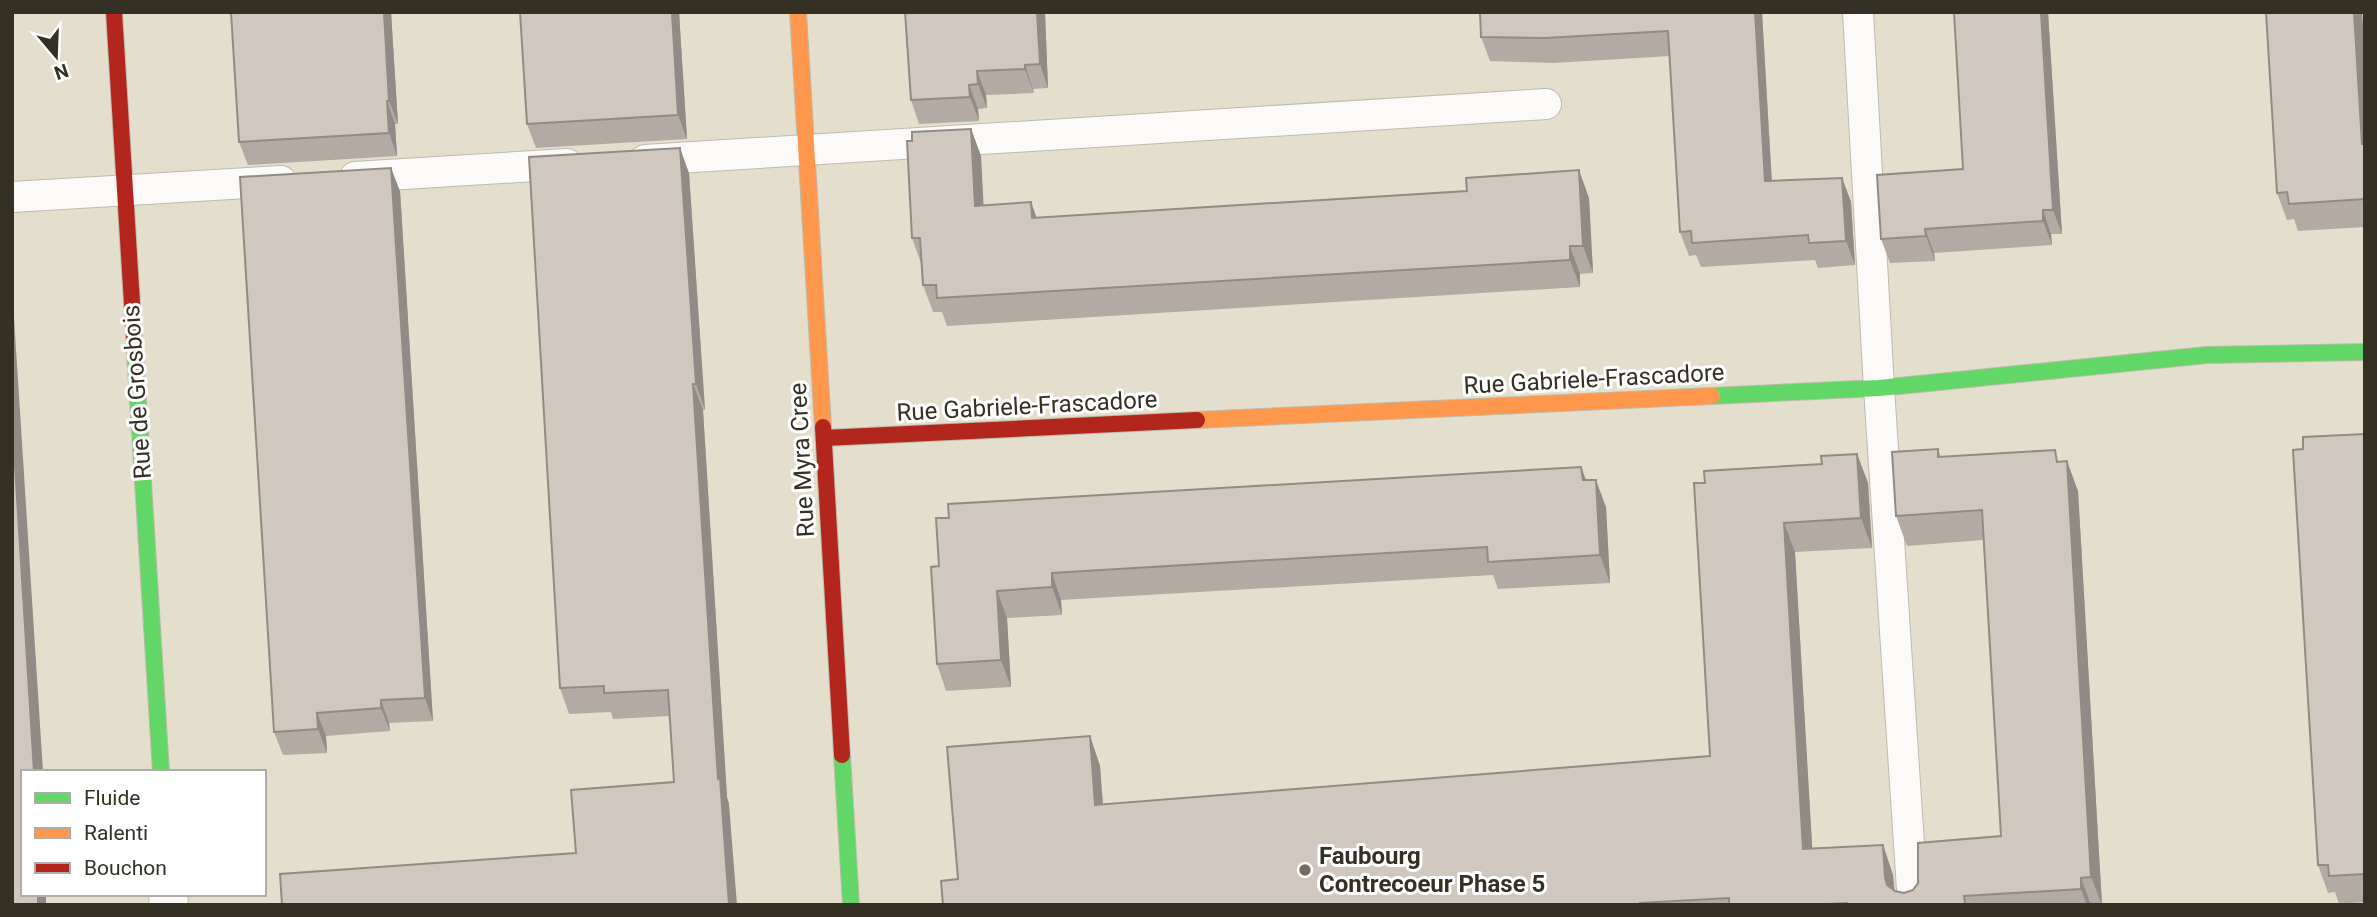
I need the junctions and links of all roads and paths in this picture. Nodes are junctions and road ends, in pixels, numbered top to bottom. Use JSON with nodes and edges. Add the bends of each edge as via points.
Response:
{"nodes":[{"id":1,"x":114,"y":12,"type":"edge"},
{"id":2,"x":798,"y":12,"type":"edge"},
{"id":3,"x":1858,"y":12,"type":"edge"},
{"id":4,"x":1546,"y":104,"type":"dead end"},
{"id":5,"x":807,"y":150,"type":"junction"},
{"id":6,"x":125,"y":190,"type":"junction"},
{"id":7,"x":12,"y":197,"type":"edge"},
{"id":8,"x":2365,"y":352,"type":"edge"},
{"id":9,"x":1879,"y":388,"type":"junction"},
{"id":10,"x":824,"y":438,"type":"junction"},
{"id":11,"x":161,"y":770,"type":"edge"},
{"id":12,"x":851,"y":905,"type":"edge"},
{"id":13,"x":1913,"y":905,"type":"edge"}],
"edges":[{"from":1,"to":6,"type":"street","name":"Rue de Grosbois"},
{"from":2,"to":5,"type":"street","name":"Rue Myra Cree"},
{"from":3,"to":9,"type":"lane"},
{"from":4,"to":5,"type":"lane"},
{"from":5,"to":6,"type":"lane"},
{"from":5,"to":10,"type":"street","name":"Rue Myra Cree"},
{"from":6,"to":7,"type":"lane"},
{"from":6,"to":11,"type":"street","name":"Rue de Grosbois"},
{"from":8,"to":9,"type":"street","name":"Rue Gabriele-Frascadore","via":[[2207,355]]},
{"from":9,"to":10,"type":"street","name":"Rue Gabriele-Frascadore"},
{"from":9,"to":13,"type":"lane"},
{"from":10,"to":12,"type":"street","name":"Rue Myra Cree"}]}
